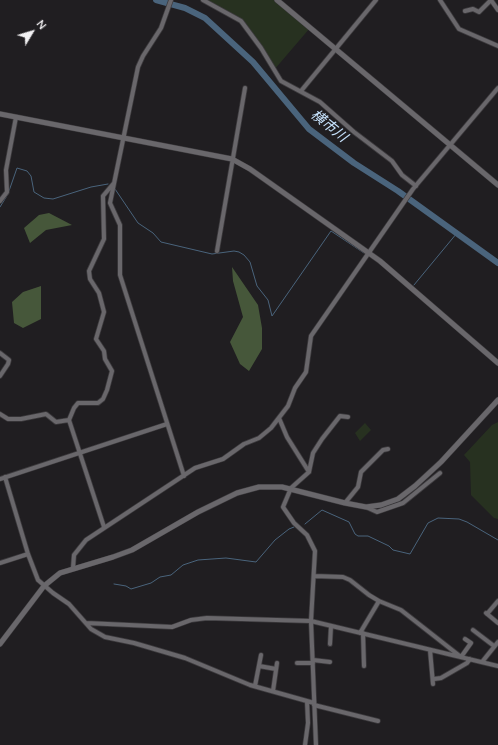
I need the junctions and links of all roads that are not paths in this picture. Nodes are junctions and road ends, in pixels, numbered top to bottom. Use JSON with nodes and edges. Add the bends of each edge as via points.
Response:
{"nodes":[{"id":1,"x":171,"y":0,"type":"edge"},
{"id":2,"x":203,"y":0,"type":"edge"},
{"id":3,"x":277,"y":0,"type":"edge"},
{"id":4,"x":376,"y":0,"type":"edge"},
{"id":5,"x":440,"y":0,"type":"edge"},
{"id":6,"x":492,"y":0,"type":"edge"},
{"id":7,"x":498,"y":10,"type":"edge"},
{"id":8,"x":465,"y":11,"type":"dead end"},
{"id":9,"x":498,"y":46,"type":"edge"},
{"id":10,"x":335,"y":49,"type":"junction"},
{"id":11,"x":245,"y":88,"type":"dead end"},
{"id":12,"x":498,"y":88,"type":"edge"},
{"id":13,"x":301,"y":91,"type":"junction"},
{"id":14,"x":0,"y":114,"type":"edge"},
{"id":15,"x":16,"y":117,"type":"junction"},
{"id":16,"x":124,"y":138,"type":"junction"},
{"id":17,"x":450,"y":145,"type":"junction"},
{"id":18,"x":232,"y":159,"type":"junction"},
{"id":19,"x":114,"y":182,"type":"junction"},
{"id":20,"x":498,"y":185,"type":"edge"},
{"id":21,"x":415,"y":187,"type":"junction"},
{"id":22,"x":0,"y":201,"type":"edge"},
{"id":23,"x":217,"y":251,"type":"dead end"},
{"id":24,"x":368,"y":253,"type":"junction"},
{"id":25,"x":0,"y":353,"type":"edge"},
{"id":26,"x":498,"y":363,"type":"edge"},
{"id":27,"x":0,"y":376,"type":"edge"},
{"id":28,"x":498,"y":400,"type":"edge"},
{"id":29,"x":0,"y":414,"type":"edge"},
{"id":30,"x":348,"y":417,"type":"dead end"},
{"id":31,"x":279,"y":418,"type":"junction"},
{"id":32,"x":69,"y":420,"type":"junction"},
{"id":33,"x":167,"y":424,"type":"junction"},
{"id":34,"x":388,"y":448,"type":"dead end"},
{"id":35,"x":80,"y":452,"type":"junction"},
{"id":36,"x":309,"y":472,"type":"junction"},
{"id":37,"x":440,"y":473,"type":"dead end"},
{"id":38,"x":184,"y":476,"type":"junction"},
{"id":39,"x":2,"y":478,"type":"edge"},
{"id":40,"x":291,"y":488,"type":"junction"},
{"id":41,"x":345,"y":503,"type":"junction"},
{"id":42,"x":366,"y":507,"type":"junction"},
{"id":43,"x":104,"y":527,"type":"junction"},
{"id":44,"x":28,"y":554,"type":"junction"},
{"id":45,"x":0,"y":563,"type":"edge"},
{"id":46,"x":73,"y":568,"type":"junction"},
{"id":47,"x":314,"y":576,"type":"junction"},
{"id":48,"x":44,"y":586,"type":"junction"},
{"id":49,"x":379,"y":601,"type":"junction"},
{"id":50,"x":498,"y":601,"type":"edge"},
{"id":51,"x":311,"y":621,"type":"junction"},
{"id":52,"x":86,"y":623,"type":"junction"},
{"id":53,"x":498,"y":623,"type":"edge"},
{"id":54,"x":332,"y":626,"type":"junction"},
{"id":55,"x":473,"y":630,"type":"dead end"},
{"id":56,"x":362,"y":633,"type":"junction"},
{"id":57,"x":465,"y":639,"type":"dead end"},
{"id":58,"x":498,"y":642,"type":"edge"},
{"id":59,"x":0,"y":644,"type":"edge"},
{"id":60,"x":330,"y":644,"type":"dead end"},
{"id":61,"x":494,"y":646,"type":"junction"},
{"id":62,"x":430,"y":650,"type":"junction"},
{"id":63,"x":262,"y":655,"type":"dead end"},
{"id":64,"x":461,"y":656,"type":"junction"},
{"id":65,"x":470,"y":659,"type":"junction"},
{"id":66,"x":313,"y":662,"type":"junction"},
{"id":67,"x":330,"y":662,"type":"dead end"},
{"id":68,"x":482,"y":662,"type":"junction"},
{"id":69,"x":277,"y":663,"type":"dead end"},
{"id":70,"x":297,"y":663,"type":"dead end"},
{"id":71,"x":259,"y":666,"type":"junction"},
{"id":72,"x":364,"y":666,"type":"dead end"},
{"id":73,"x":498,"y":666,"type":"edge"},
{"id":74,"x":276,"y":669,"type":"junction"},
{"id":75,"x":255,"y":686,"type":"junction"},
{"id":76,"x":273,"y":691,"type":"junction"},
{"id":77,"x":307,"y":701,"type":"junction"},
{"id":78,"x":314,"y":704,"type":"junction"},
{"id":79,"x":378,"y":721,"type":"dead end"},
{"id":80,"x":305,"y":745,"type":"edge"},
{"id":81,"x":316,"y":745,"type":"edge"}],
"edges":[{"from":1,"to":16,"type":"street","via":[[161,28],[138,67]]},
{"from":2,"to":13,"type":"street","via":[[241,21],[282,81]]},
{"from":3,"to":10,"type":"street"},
{"from":4,"to":10,"type":"street"},
{"from":5,"to":9,"type":"street","via":[[459,29]]},
{"from":6,"to":7,"type":"street"},
{"from":6,"to":8,"type":"street","via":[[479,12],[473,9]]},
{"from":10,"to":13,"type":"street"},
{"from":10,"to":17,"type":"street"},
{"from":11,"to":18,"type":"street"},
{"from":12,"to":17,"type":"street"},
{"from":13,"to":21,"type":"street","via":[[320,102],[392,161]]},
{"from":14,"to":15,"type":"street"},
{"from":15,"to":16,"type":"street"},
{"from":15,"to":22,"type":"street","via":[[6,170],[7,192]]},
{"from":16,"to":18,"type":"street"},
{"from":16,"to":19,"type":"street"},
{"from":17,"to":20,"type":"street"},
{"from":17,"to":21,"type":"street"},
{"from":18,"to":23,"type":"street"},
{"from":18,"to":24,"type":"street","via":[[250,169]]},
{"from":19,"to":32,"type":"street","via":[[102,196],[104,238],[89,272],[104,312],[96,339],[112,371],[102,399],[98,403],[78,403]]},
{"from":19,"to":33,"type":"street","via":[[110,203],[120,226],[120,275]]},
{"from":21,"to":24,"type":"street"},
{"from":24,"to":26,"type":"street"},
{"from":24,"to":31,"type":"street","via":[[311,336],[306,372]]},
{"from":25,"to":27,"type":"street","via":[[9,360]]},
{"from":28,"to":42,"type":"street","via":[[416,486],[390,502]]},
{"from":29,"to":32,"type":"street","via":[[8,419],[22,420],[46,414],[56,422]]},
{"from":30,"to":36,"type":"street","via":[[340,416],[322,439],[313,453]]},
{"from":31,"to":36,"type":"street","via":[[287,437]]},
{"from":31,"to":38,"type":"street","via":[[259,438],[244,444],[223,459],[200,465]]},
{"from":32,"to":35,"type":"street"},
{"from":33,"to":35,"type":"street"},
{"from":33,"to":38,"type":"street"},
{"from":34,"to":41,"type":"street","via":[[361,472],[358,487]]},
{"from":35,"to":39,"type":"street"},
{"from":35,"to":43,"type":"street"},
{"from":36,"to":40,"type":"street"},
{"from":37,"to":42,"type":"street","via":[[403,503],[377,512]]},
{"from":38,"to":43,"type":"street"},
{"from":39,"to":44,"type":"street"},
{"from":40,"to":41,"type":"street"},
{"from":40,"to":46,"type":"street","via":[[259,488],[237,493],[192,515],[132,550]]},
{"from":40,"to":47,"type":"street","via":[[283,507],[311,540],[315,551]]},
{"from":41,"to":42,"type":"street"},
{"from":43,"to":46,"type":"street","via":[[77,550]]},
{"from":44,"to":45,"type":"street"},
{"from":44,"to":48,"type":"street","via":[[38,580]]},
{"from":46,"to":48,"type":"street","via":[[60,573]]},
{"from":47,"to":49,"type":"street","via":[[342,577],[350,580]]},
{"from":47,"to":51,"type":"street"},
{"from":48,"to":52,"type":"street","via":[[69,604]]},
{"from":48,"to":59,"type":"street"},
{"from":49,"to":56,"type":"street"},
{"from":49,"to":64,"type":"street","via":[[401,610]]},
{"from":50,"to":53,"type":"street","via":[[486,614]]},
{"from":51,"to":52,"type":"street","via":[[207,618],[191,620],[172,627]]},
{"from":51,"to":54,"type":"street"},
{"from":51,"to":66,"type":"street"},
{"from":52,"to":75,"type":"street","via":[[105,637],[185,658]]},
{"from":54,"to":56,"type":"street"},
{"from":54,"to":60,"type":"street"},
{"from":55,"to":61,"type":"street"},
{"from":56,"to":62,"type":"street"},
{"from":56,"to":72,"type":"street"},
{"from":57,"to":64,"type":"street","via":[[471,643]]},
{"from":58,"to":61,"type":"street"},
{"from":61,"to":68,"type":"street"},
{"from":62,"to":64,"type":"street"},
{"from":62,"to":65,"type":"street","via":[[433,682]]},
{"from":63,"to":71,"type":"street"},
{"from":64,"to":65,"type":"street"},
{"from":65,"to":68,"type":"street"},
{"from":66,"to":67,"type":"street"},
{"from":66,"to":70,"type":"street"},
{"from":66,"to":78,"type":"street"},
{"from":68,"to":73,"type":"street"},
{"from":69,"to":74,"type":"street"},
{"from":71,"to":74,"type":"street"},
{"from":71,"to":75,"type":"street"},
{"from":74,"to":76,"type":"street"},
{"from":75,"to":76,"type":"street"},
{"from":76,"to":77,"type":"street"},
{"from":77,"to":78,"type":"street"},
{"from":77,"to":80,"type":"street"},
{"from":78,"to":79,"type":"street"},
{"from":78,"to":81,"type":"street"}]}
